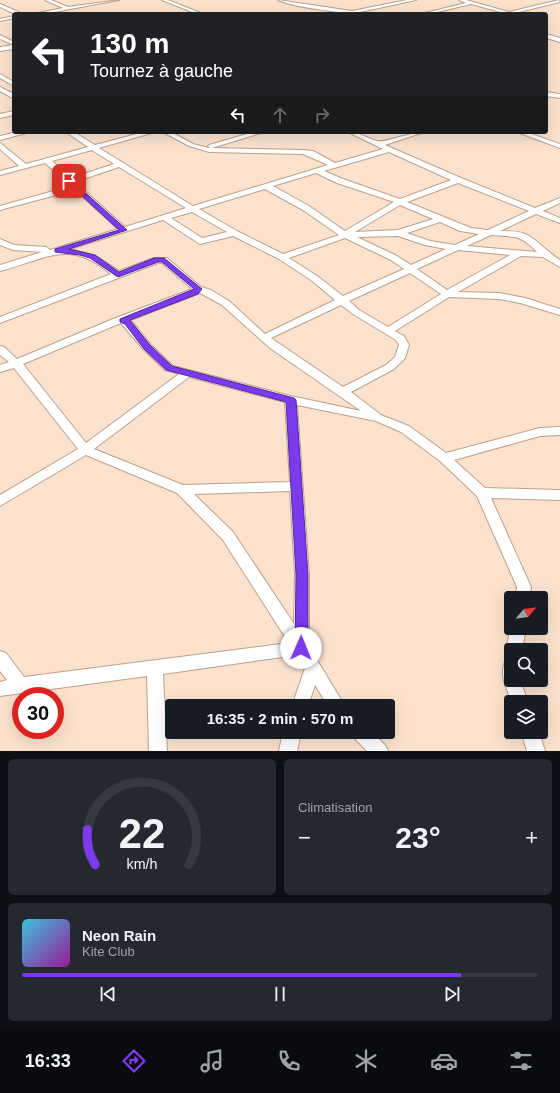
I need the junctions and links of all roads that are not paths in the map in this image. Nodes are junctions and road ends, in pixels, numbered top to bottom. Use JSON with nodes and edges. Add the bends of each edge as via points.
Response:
{"nodes":[{"id":1,"x":47,"y":0,"type":"edge"},
{"id":2,"x":117,"y":0,"type":"edge"},
{"id":3,"x":164,"y":0,"type":"edge"},
{"id":4,"x":280,"y":0,"type":"edge"},
{"id":5,"x":387,"y":0,"type":"edge"},
{"id":6,"x":414,"y":0,"type":"edge"},
{"id":7,"x":461,"y":0,"type":"edge"},
{"id":8,"x":560,"y":1,"type":"edge"},
{"id":9,"x":530,"y":2,"type":"dead end"},
{"id":10,"x":397,"y":3,"type":"junction"},
{"id":11,"x":472,"y":3,"type":"junction"},
{"id":12,"x":0,"y":5,"type":"edge"},
{"id":13,"x":541,"y":5,"type":"junction"},
{"id":14,"x":67,"y":8,"type":"junction"},
{"id":15,"x":15,"y":12,"type":"edge"},
{"id":16,"x":46,"y":12,"type":"edge"},
{"id":17,"x":76,"y":12,"type":"edge"},
{"id":18,"x":196,"y":12,"type":"edge"},
{"id":19,"x":356,"y":12,"type":"joint"},
{"id":20,"x":432,"y":12,"type":"edge"},
{"id":21,"x":501,"y":12,"type":"edge"},
{"id":22,"x":515,"y":12,"type":"edge"},
{"id":23,"x":12,"y":18,"type":"edge"},
{"id":24,"x":0,"y":20,"type":"edge"},
{"id":25,"x":0,"y":37,"type":"edge"},
{"id":26,"x":548,"y":37,"type":"edge"},
{"id":27,"x":560,"y":40,"type":"edge"},
{"id":28,"x":12,"y":44,"type":"edge"},
{"id":29,"x":12,"y":46,"type":"edge"},
{"id":30,"x":0,"y":50,"type":"edge"},
{"id":31,"x":0,"y":76,"type":"edge"},
{"id":32,"x":12,"y":83,"type":"edge"},
{"id":33,"x":12,"y":85,"type":"edge"},
{"id":34,"x":0,"y":88,"type":"edge"},
{"id":35,"x":548,"y":94,"type":"edge"},
{"id":36,"x":12,"y":96,"type":"edge"},
{"id":37,"x":560,"y":96,"type":"edge"},
{"id":38,"x":12,"y":113,"type":"edge"},
{"id":39,"x":0,"y":116,"type":"edge"},
{"id":40,"x":18,"y":134,"type":"edge"},
{"id":41,"x":72,"y":134,"type":"edge"},
{"id":42,"x":144,"y":134,"type":"edge"},
{"id":43,"x":171,"y":134,"type":"edge"},
{"id":44,"x":254,"y":134,"type":"edge"},
{"id":45,"x":356,"y":134,"type":"edge"},
{"id":46,"x":415,"y":134,"type":"edge"},
{"id":47,"x":526,"y":134,"type":"edge"},
{"id":48,"x":0,"y":138,"type":"edge"},
{"id":49,"x":379,"y":144,"type":"junction"},
{"id":50,"x":0,"y":145,"type":"edge"},
{"id":51,"x":560,"y":146,"type":"edge"},
{"id":52,"x":94,"y":147,"type":"junction"},
{"id":53,"x":203,"y":148,"type":"junction"},
{"id":54,"x":390,"y":149,"type":"junction"},
{"id":55,"x":46,"y":160,"type":"junction"},
{"id":56,"x":121,"y":164,"type":"junction"},
{"id":57,"x":334,"y":165,"type":"junction"},
{"id":58,"x":24,"y":166,"type":"junction"},
{"id":59,"x":316,"y":170,"type":"junction"},
{"id":60,"x":0,"y":172,"type":"edge"},
{"id":61,"x":458,"y":180,"type":"junction"},
{"id":62,"x":69,"y":181,"type":"junction"},
{"id":63,"x":266,"y":186,"type":"junction"},
{"id":64,"x":76,"y":187,"type":"junction"},
{"id":65,"x":560,"y":200,"type":"edge"},
{"id":66,"x":400,"y":201,"type":"junction"},
{"id":67,"x":0,"y":208,"type":"edge"},
{"id":68,"x":195,"y":209,"type":"junction"},
{"id":69,"x":537,"y":211,"type":"junction"},
{"id":70,"x":165,"y":218,"type":"junction"},
{"id":71,"x":442,"y":219,"type":"junction"},
{"id":72,"x":560,"y":221,"type":"edge"},
{"id":73,"x":124,"y":230,"type":"junction"},
{"id":74,"x":399,"y":232,"type":"junction"},
{"id":75,"x":491,"y":232,"type":"junction"},
{"id":76,"x":234,"y":233,"type":"junction"},
{"id":77,"x":345,"y":235,"type":"junction"},
{"id":78,"x":0,"y":242,"type":"edge"},
{"id":79,"x":457,"y":248,"type":"junction"},
{"id":80,"x":58,"y":250,"type":"junction"},
{"id":81,"x":518,"y":254,"type":"junction"},
{"id":82,"x":545,"y":255,"type":"junction"},
{"id":83,"x":282,"y":257,"type":"junction"},
{"id":84,"x":560,"y":264,"type":"edge"},
{"id":85,"x":0,"y":268,"type":"edge"},
{"id":86,"x":411,"y":270,"type":"junction"},
{"id":87,"x":118,"y":275,"type":"junction"},
{"id":88,"x":198,"y":289,"type":"junction"},
{"id":89,"x":447,"y":294,"type":"junction"},
{"id":90,"x":343,"y":300,"type":"junction"},
{"id":91,"x":560,"y":312,"type":"edge"},
{"id":92,"x":0,"y":320,"type":"edge"},
{"id":93,"x":123,"y":320,"type":"junction"},
{"id":94,"x":390,"y":330,"type":"junction"},
{"id":95,"x":264,"y":338,"type":"junction"},
{"id":96,"x":0,"y":349,"type":"edge"},
{"id":97,"x":16,"y":363,"type":"junction"},
{"id":98,"x":0,"y":368,"type":"edge"},
{"id":99,"x":187,"y":373,"type":"junction"},
{"id":100,"x":343,"y":392,"type":"junction"},
{"id":101,"x":291,"y":400,"type":"junction"},
{"id":102,"x":379,"y":418,"type":"junction"},
{"id":103,"x":560,"y":431,"type":"edge"},
{"id":104,"x":85,"y":450,"type":"junction"},
{"id":105,"x":444,"y":458,"type":"junction"},
{"id":106,"x":296,"y":486,"type":"junction"},
{"id":107,"x":182,"y":490,"type":"junction"},
{"id":108,"x":482,"y":493,"type":"junction"},
{"id":109,"x":560,"y":495,"type":"edge"},
{"id":110,"x":0,"y":501,"type":"edge"},
{"id":111,"x":524,"y":591,"type":"edge"},
{"id":112,"x":301,"y":648,"type":"junction"},
{"id":113,"x":0,"y":658,"type":"edge"},
{"id":114,"x":312,"y":667,"type":"junction"},
{"id":115,"x":155,"y":668,"type":"junction"},
{"id":116,"x":20,"y":685,"type":"junction"},
{"id":117,"x":0,"y":689,"type":"edge"},
{"id":118,"x":302,"y":699,"type":"edge"},
{"id":119,"x":333,"y":699,"type":"edge"},
{"id":120,"x":291,"y":739,"type":"edge"},
{"id":121,"x":367,"y":739,"type":"edge"},
{"id":122,"x":532,"y":739,"type":"edge"},
{"id":123,"x":158,"y":751,"type":"edge"},
{"id":124,"x":288,"y":751,"type":"edge"},
{"id":125,"x":379,"y":751,"type":"edge"},
{"id":126,"x":536,"y":751,"type":"edge"}],
"edges":[{"from":1,"to":14,"type":"street"},
{"from":2,"to":14,"type":"street"},
{"from":3,"to":18,"type":"street"},
{"from":4,"to":19,"type":"street"},
{"from":5,"to":10,"type":"street"},
{"from":6,"to":10,"type":"street"},
{"from":7,"to":11,"type":"street"},
{"from":8,"to":13,"type":"street"},
{"from":9,"to":13,"type":"street"},
{"from":10,"to":19,"type":"street"},
{"from":11,"to":20,"type":"street"},
{"from":11,"to":21,"type":"street"},
{"from":12,"to":15,"type":"street"},
{"from":13,"to":22,"type":"street"},
{"from":14,"to":16,"type":"street"},
{"from":14,"to":17,"type":"street"},
{"from":23,"to":24,"type":"street"},
{"from":25,"to":28,"type":"street"},
{"from":26,"to":27,"type":"street"},
{"from":29,"to":30,"type":"street"},
{"from":31,"to":32,"type":"street"},
{"from":33,"to":34,"type":"street"},
{"from":34,"to":36,"type":"street"},
{"from":35,"to":37,"type":"street"},
{"from":38,"to":39,"type":"street"},
{"from":40,"to":48,"type":"street"},
{"from":41,"to":52,"type":"street"},
{"from":42,"to":52,"type":"street"},
{"from":43,"to":53,"type":"street"},
{"from":44,"to":53,"type":"street"},
{"from":45,"to":49,"type":"street"},
{"from":46,"to":49,"type":"street"},
{"from":47,"to":51,"type":"street"},
{"from":49,"to":54,"type":"street"},
{"from":50,"to":58,"type":"street"},
{"from":52,"to":55,"type":"street"},
{"from":52,"to":56,"type":"street"},
{"from":53,"to":57,"type":"street","via":[[310,153]]},
{"from":54,"to":57,"type":"street"},
{"from":54,"to":61,"type":"street"},
{"from":55,"to":58,"type":"street"},
{"from":55,"to":62,"type":"street"},
{"from":56,"to":62,"type":"street"},
{"from":56,"to":68,"type":"street"},
{"from":57,"to":59,"type":"street"},
{"from":58,"to":60,"type":"street"},
{"from":59,"to":63,"type":"street"},
{"from":59,"to":66,"type":"street","via":[[340,181]]},
{"from":61,"to":66,"type":"street"},
{"from":61,"to":69,"type":"street"},
{"from":62,"to":64,"type":"street"},
{"from":63,"to":68,"type":"street"},
{"from":63,"to":77,"type":"street","via":[[306,208]]},
{"from":64,"to":67,"type":"street"},
{"from":64,"to":73,"type":"street"},
{"from":65,"to":69,"type":"street"},
{"from":66,"to":71,"type":"street"},
{"from":66,"to":77,"type":"street"},
{"from":68,"to":70,"type":"street"},
{"from":68,"to":76,"type":"street"},
{"from":69,"to":72,"type":"street"},
{"from":69,"to":75,"type":"street"},
{"from":70,"to":73,"type":"street"},
{"from":70,"to":76,"type":"street","via":[[200,241]]},
{"from":71,"to":74,"type":"street"},
{"from":71,"to":75,"type":"street","via":[[471,231]]},
{"from":73,"to":80,"type":"street"},
{"from":74,"to":77,"type":"street"},
{"from":74,"to":79,"type":"street","via":[[428,243]]},
{"from":75,"to":79,"type":"street"},
{"from":75,"to":82,"type":"street","via":[[521,235],[529,239]]},
{"from":76,"to":83,"type":"street"},
{"from":77,"to":83,"type":"street"},
{"from":77,"to":86,"type":"street","via":[[394,258]]},
{"from":78,"to":80,"type":"street","via":[[13,248]]},
{"from":79,"to":81,"type":"street"},
{"from":79,"to":86,"type":"street"},
{"from":80,"to":85,"type":"street"},
{"from":80,"to":87,"type":"street","via":[[92,257]]},
{"from":81,"to":82,"type":"street"},
{"from":81,"to":89,"type":"street"},
{"from":82,"to":84,"type":"street"},
{"from":83,"to":90,"type":"street"},
{"from":86,"to":89,"type":"street"},
{"from":86,"to":90,"type":"street"},
{"from":87,"to":88,"type":"street","via":[[161,260]]},
{"from":87,"to":92,"type":"street"},
{"from":88,"to":93,"type":"street"},
{"from":88,"to":95,"type":"street","via":[[212,292],[222,298]]},
{"from":89,"to":91,"type":"street","via":[[499,296]]},
{"from":89,"to":94,"type":"street"},
{"from":90,"to":94,"type":"street","via":[[356,312]]},
{"from":90,"to":95,"type":"street"},
{"from":93,"to":97,"type":"street"},
{"from":93,"to":99,"type":"street","via":[[169,368]]},
{"from":94,"to":100,"type":"street","via":[[404,345],[400,358],[390,367]]},
{"from":95,"to":100,"type":"street"},
{"from":96,"to":97,"type":"street"},
{"from":97,"to":98,"type":"street"},
{"from":97,"to":104,"type":"street"},
{"from":99,"to":101,"type":"street"},
{"from":99,"to":104,"type":"street"},
{"from":100,"to":102,"type":"street"},
{"from":101,"to":102,"type":"street"},
{"from":101,"to":106,"type":"street"},
{"from":102,"to":105,"type":"street","via":[[406,429]]},
{"from":103,"to":105,"type":"street","via":[[540,432]]},
{"from":104,"to":107,"type":"street"},
{"from":104,"to":110,"type":"street"},
{"from":105,"to":108,"type":"street"},
{"from":106,"to":107,"type":"street"},
{"from":106,"to":112,"type":"street","via":[[302,575]]},
{"from":107,"to":112,"type":"street","via":[[228,536]]},
{"from":108,"to":109,"type":"street"},
{"from":108,"to":111,"type":"street"},
{"from":112,"to":114,"type":"street"},
{"from":112,"to":115,"type":"street"},
{"from":113,"to":116,"type":"street"},
{"from":114,"to":118,"type":"street"},
{"from":114,"to":119,"type":"street"},
{"from":115,"to":116,"type":"street"},
{"from":115,"to":123,"type":"street"},
{"from":116,"to":117,"type":"street"},
{"from":120,"to":124,"type":"street"},
{"from":121,"to":125,"type":"street"},
{"from":122,"to":126,"type":"street"}]}
